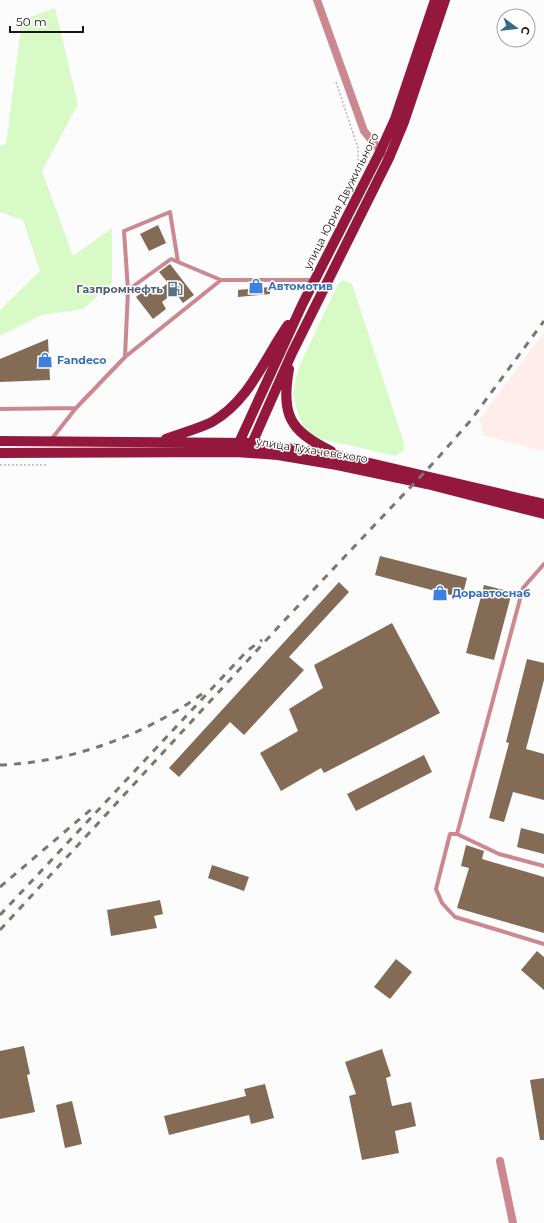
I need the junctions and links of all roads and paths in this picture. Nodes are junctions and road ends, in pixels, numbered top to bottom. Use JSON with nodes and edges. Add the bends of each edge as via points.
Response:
{"nodes":[{"id":1,"x":317,"y":0,"type":"edge"},
{"id":2,"x":435,"y":0,"type":"edge"},
{"id":3,"x":445,"y":0,"type":"edge"},
{"id":4,"x":336,"y":80,"type":"dead end"},
{"id":5,"x":384,"y":155,"type":"junction"},
{"id":6,"x":358,"y":176,"type":"dead end"},
{"id":7,"x":178,"y":262,"type":"junction"},
{"id":8,"x":221,"y":280,"type":"junction"},
{"id":9,"x":315,"y":280,"type":"junction"},
{"id":10,"x":128,"y":290,"type":"junction"},
{"id":11,"x":302,"y":305,"type":"junction"},
{"id":12,"x":292,"y":353,"type":"junction"},
{"id":13,"x":125,"y":356,"type":"junction"},
{"id":14,"x":76,"y":408,"type":"junction"},
{"id":15,"x":0,"y":409,"type":"edge"},
{"id":16,"x":50,"y":441,"type":"junction"},
{"id":17,"x":0,"y":442,"type":"edge"},
{"id":18,"x":159,"y":442,"type":"junction"},
{"id":19,"x":239,"y":442,"type":"junction"},
{"id":20,"x":250,"y":447,"type":"junction"},
{"id":21,"x":0,"y":452,"type":"edge"},
{"id":22,"x":236,"y":452,"type":"junction"},
{"id":23,"x":340,"y":456,"type":"junction"},
{"id":24,"x":0,"y":465,"type":"edge"},
{"id":25,"x":46,"y":465,"type":"dead end"},
{"id":26,"x":544,"y":504,"type":"edge"},
{"id":27,"x":544,"y":514,"type":"edge"},
{"id":28,"x":544,"y":564,"type":"edge"},
{"id":29,"x":457,"y":834,"type":"junction"},
{"id":30,"x":544,"y":866,"type":"edge"},
{"id":31,"x":544,"y":944,"type":"edge"},
{"id":32,"x":500,"y":1161,"type":"dead end"},
{"id":33,"x":514,"y":1223,"type":"edge"}],
"edges":[{"from":1,"to":5,"type":"street","via":[[364,131]]},
{"from":2,"to":5,"type":"main road","name":"улица Юрия Двужильного"},
{"from":3,"to":5,"type":"main road","name":"улица Юрия Двужильного","via":[[404,122]]},
{"from":4,"to":6,"type":"path","via":[[358,148]]},
{"from":5,"to":9,"type":"main road","name":"улица Юрия Двужильного"},
{"from":5,"to":12,"type":"main road","name":"улица Юрия Двужильного"},
{"from":7,"to":8,"type":"lane"},
{"from":7,"to":10,"type":"lane","via":[[171,259]]},
{"from":7,"to":10,"type":"lane","via":[[170,212],[124,231]]},
{"from":8,"to":9,"type":"lane"},
{"from":8,"to":13,"type":"lane"},
{"from":9,"to":11,"type":"main road","name":"улица Юрия Двужильного"},
{"from":10,"to":13,"type":"lane"},
{"from":11,"to":18,"type":"main road","via":[[238,403],[210,423]]},
{"from":11,"to":19,"type":"main road","name":"улица Юрия Двужильного"},
{"from":12,"to":20,"type":"main road","name":"улица Юрия Двужильного"},
{"from":12,"to":23,"type":"main road","via":[[286,390],[290,417],[298,431]]},
{"from":13,"to":14,"type":"lane"},
{"from":14,"to":15,"type":"lane"},
{"from":14,"to":16,"type":"lane"},
{"from":16,"to":17,"type":"main road","name":"улица Тухачевского"},
{"from":16,"to":18,"type":"main road","name":"улица Тухачевского"},
{"from":18,"to":19,"type":"main road","name":"улица Тухачевского"},
{"from":19,"to":20,"type":"main road","name":"улица Тухачевского"},
{"from":19,"to":22,"type":"main road","name":"улица Юрия Двужильного"},
{"from":20,"to":22,"type":"main road","name":"улица Тухачевского"},
{"from":20,"to":23,"type":"main road","name":"улица Тухачевского"},
{"from":20,"to":27,"type":"main road","name":"улица Тухачевского","via":[[427,484]]},
{"from":21,"to":22,"type":"main road","name":"улица Тухачевского"},
{"from":23,"to":26,"type":"main road","name":"улица Тухачевского"},
{"from":24,"to":25,"type":"path"},
{"from":28,"to":29,"type":"lane","via":[[524,588]]},
{"from":29,"to":30,"type":"lane","via":[[499,854]]},
{"from":29,"to":31,"type":"lane","via":[[450,834],[436,890],[442,903],[455,917]]},
{"from":32,"to":33,"type":"street"}]}
